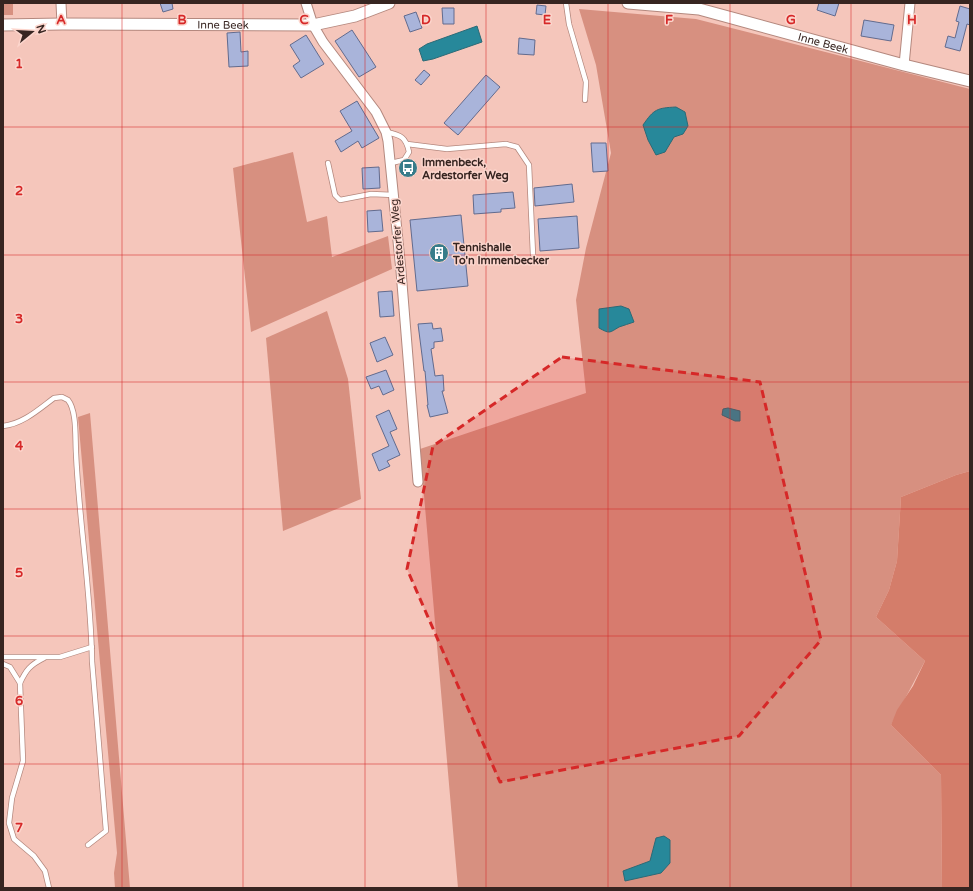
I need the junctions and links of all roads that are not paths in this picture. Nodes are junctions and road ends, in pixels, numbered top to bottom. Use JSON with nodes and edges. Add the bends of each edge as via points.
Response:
{"nodes":[{"id":1,"x":61,"y":3,"type":"edge"},
{"id":2,"x":306,"y":3,"type":"edge"},
{"id":3,"x":390,"y":3,"type":"edge"},
{"id":4,"x":566,"y":3,"type":"edge"},
{"id":5,"x":628,"y":3,"type":"edge"},
{"id":6,"x":910,"y":3,"type":"edge"},
{"id":7,"x":702,"y":6,"type":"edge"},
{"id":8,"x":62,"y":24,"type":"junction"},
{"id":9,"x":3,"y":25,"type":"edge"},
{"id":10,"x":313,"y":25,"type":"junction"},
{"id":11,"x":904,"y":65,"type":"junction"},
{"id":12,"x":970,"y":81,"type":"edge"},
{"id":13,"x":585,"y":100,"type":"dead end"},
{"id":14,"x":386,"y":132,"type":"junction"},
{"id":15,"x":407,"y":144,"type":"junction"},
{"id":16,"x":328,"y":163,"type":"dead end"},
{"id":17,"x":391,"y":163,"type":"junction"},
{"id":18,"x":394,"y":195,"type":"junction"},
{"id":19,"x":533,"y":255,"type":"dead end"},
{"id":20,"x":3,"y":426,"type":"edge"},
{"id":21,"x":418,"y":482,"type":"dead end"},
{"id":22,"x":92,"y":647,"type":"junction"},
{"id":23,"x":3,"y":657,"type":"edge"},
{"id":24,"x":45,"y":657,"type":"junction"},
{"id":25,"x":3,"y":664,"type":"edge"},
{"id":26,"x":20,"y":683,"type":"junction"},
{"id":27,"x":88,"y":845,"type":"dead end"},
{"id":28,"x":49,"y":888,"type":"edge"}],
"edges":[{"from":1,"to":8,"type":"street"},
{"from":2,"to":10,"type":"street","name":"Ardestorfer Weg"},
{"from":3,"to":10,"type":"street","name":"Inne Beek","via":[[355,16]]},
{"from":4,"to":13,"type":"lane","via":[[569,24],[586,82]]},
{"from":5,"to":7,"type":"street","name":"Inne Beek"},
{"from":6,"to":11,"type":"street"},
{"from":7,"to":11,"type":"street","name":"Inne Beek"},
{"from":8,"to":9,"type":"street","name":"Inne Beek"},
{"from":8,"to":10,"type":"street","name":"Inne Beek"},
{"from":10,"to":14,"type":"street","name":"Ardestorfer Weg","via":[[376,112]]},
{"from":11,"to":12,"type":"street","name":"Inne Beek"},
{"from":14,"to":15,"type":"lane","via":[[402,136]]},
{"from":14,"to":17,"type":"street","name":"Ardestorfer Weg"},
{"from":15,"to":17,"type":"lane","via":[[409,152],[404,160]]},
{"from":15,"to":19,"type":"lane","via":[[447,149],[506,144],[517,146],[528,165]]},
{"from":16,"to":18,"type":"lane","via":[[335,195],[340,200],[371,194]]},
{"from":17,"to":18,"type":"street","name":"Ardestorfer Weg"},
{"from":18,"to":21,"type":"street","name":"Ardestorfer Weg"},
{"from":20,"to":22,"type":"lane","via":[[22,420],[54,398],[62,397],[70,402],[74,412]]},
{"from":22,"to":24,"type":"lane","via":[[60,656]]},
{"from":22,"to":27,"type":"lane","via":[[106,831]]},
{"from":23,"to":24,"type":"lane"},
{"from":24,"to":26,"type":"lane","via":[[32,664]]},
{"from":25,"to":26,"type":"lane","via":[[10,667]]},
{"from":26,"to":28,"type":"lane","via":[[23,760],[12,798],[9,823],[14,839],[34,856],[45,871]]}]}
